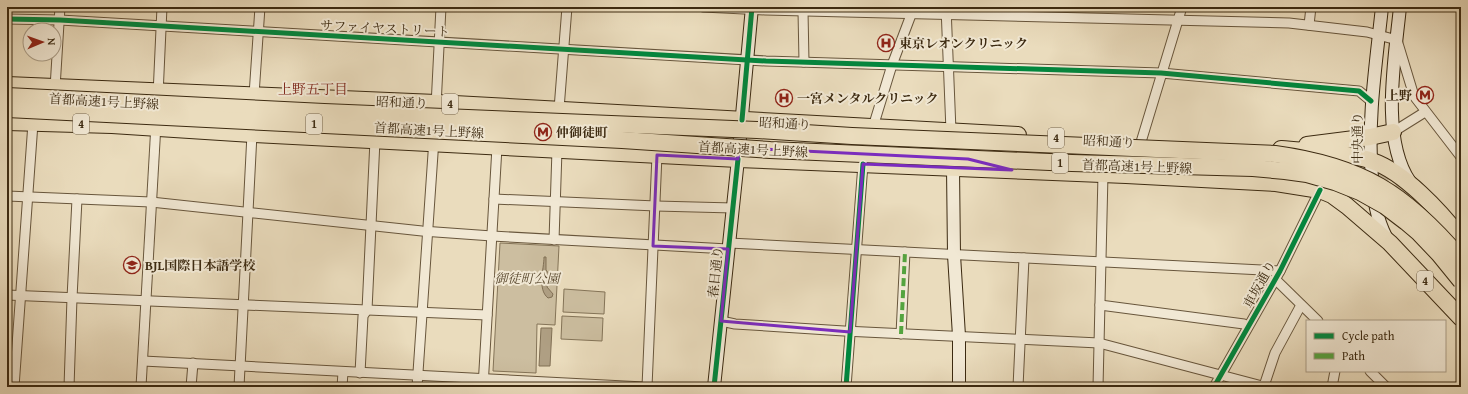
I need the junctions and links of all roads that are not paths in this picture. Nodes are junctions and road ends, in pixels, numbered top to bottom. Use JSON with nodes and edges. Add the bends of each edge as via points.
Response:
{"nodes":[{"id":1,"x":60,"y":7,"type":"edge"},
{"id":2,"x":162,"y":7,"type":"edge"},
{"id":3,"x":260,"y":7,"type":"edge"},
{"id":4,"x":441,"y":7,"type":"edge"},
{"id":5,"x":567,"y":7,"type":"edge"},
{"id":6,"x":703,"y":7,"type":"edge"},
{"id":7,"x":1182,"y":7,"type":"edge"},
{"id":8,"x":1311,"y":7,"type":"edge"},
{"id":9,"x":1382,"y":7,"type":"edge"},
{"id":10,"x":1400,"y":7,"type":"edge"},
{"id":11,"x":752,"y":8,"type":"edge"},
{"id":12,"x":851,"y":10,"type":"edge"},
{"id":13,"x":913,"y":10,"type":"edge"},
{"id":14,"x":803,"y":11,"type":"junction"},
{"id":15,"x":947,"y":11,"type":"edge"},
{"id":16,"x":7,"y":19,"type":"edge"},
{"id":17,"x":60,"y":20,"type":"junction"},
{"id":18,"x":1178,"y":21,"type":"junction"},
{"id":19,"x":1309,"y":25,"type":"junction"},
{"id":20,"x":161,"y":26,"type":"junction"},
{"id":21,"x":258,"y":31,"type":"junction"},
{"id":22,"x":1379,"y":35,"type":"junction"},
{"id":23,"x":1396,"y":40,"type":"junction"},
{"id":24,"x":439,"y":42,"type":"junction"},
{"id":25,"x":564,"y":50,"type":"junction"},
{"id":26,"x":747,"y":59,"type":"junction"},
{"id":27,"x":804,"y":62,"type":"junction"},
{"id":28,"x":892,"y":66,"type":"junction"},
{"id":29,"x":948,"y":67,"type":"junction"},
{"id":30,"x":1161,"y":73,"type":"junction"},
{"id":31,"x":7,"y":86,"type":"edge"},
{"id":32,"x":56,"y":88,"type":"junction"},
{"id":33,"x":7,"y":96,"type":"edge"},
{"id":34,"x":254,"y":96,"type":"junction"},
{"id":35,"x":157,"y":97,"type":"junction"},
{"id":36,"x":1371,"y":101,"type":"junction"},
{"id":37,"x":436,"y":103,"type":"junction"},
{"id":38,"x":7,"y":109,"type":"edge"},
{"id":39,"x":559,"y":109,"type":"junction"},
{"id":40,"x":1426,"y":112,"type":"junction"},
{"id":41,"x":742,"y":120,"type":"junction"},
{"id":42,"x":7,"y":122,"type":"edge"},
{"id":43,"x":33,"y":123,"type":"junction"},
{"id":44,"x":873,"y":127,"type":"junction"},
{"id":45,"x":155,"y":128,"type":"junction"},
{"id":46,"x":951,"y":131,"type":"junction"},
{"id":47,"x":1393,"y":132,"type":"junction"},
{"id":48,"x":246,"y":134,"type":"junction"},
{"id":49,"x":852,"y":136,"type":"junction"},
{"id":50,"x":1370,"y":137,"type":"junction"},
{"id":51,"x":375,"y":140,"type":"junction"},
{"id":52,"x":622,"y":140,"type":"junction"},
{"id":53,"x":1140,"y":142,"type":"junction"},
{"id":54,"x":434,"y":144,"type":"junction"},
{"id":55,"x":497,"y":147,"type":"junction"},
{"id":56,"x":1276,"y":148,"type":"junction"},
{"id":57,"x":557,"y":150,"type":"junction"},
{"id":58,"x":657,"y":155,"type":"junction"},
{"id":59,"x":1461,"y":157,"type":"edge"},
{"id":60,"x":738,"y":160,"type":"junction"},
{"id":61,"x":1370,"y":160,"type":"junction"},
{"id":62,"x":1232,"y":162,"type":"dead end"},
{"id":63,"x":863,"y":164,"type":"junction"},
{"id":64,"x":953,"y":168,"type":"junction"},
{"id":65,"x":1012,"y":170,"type":"junction"},
{"id":66,"x":1103,"y":174,"type":"junction"},
{"id":67,"x":1320,"y":190,"type":"junction"},
{"id":68,"x":1416,"y":191,"type":"junction"},
{"id":69,"x":7,"y":196,"type":"edge"},
{"id":70,"x":28,"y":197,"type":"junction"},
{"id":71,"x":77,"y":199,"type":"junction"},
{"id":72,"x":494,"y":199,"type":"junction"},
{"id":73,"x":555,"y":201,"type":"junction"},
{"id":74,"x":151,"y":202,"type":"junction"},
{"id":75,"x":656,"y":206,"type":"junction"},
{"id":76,"x":733,"y":208,"type":"junction"},
{"id":77,"x":248,"y":212,"type":"junction"},
{"id":78,"x":371,"y":225,"type":"junction"},
{"id":79,"x":429,"y":231,"type":"junction"},
{"id":80,"x":492,"y":236,"type":"junction"},
{"id":81,"x":1461,"y":238,"type":"edge"},
{"id":82,"x":554,"y":240,"type":"junction"},
{"id":83,"x":1390,"y":243,"type":"junction"},
{"id":84,"x":653,"y":246,"type":"junction"},
{"id":85,"x":728,"y":246,"type":"junction"},
{"id":86,"x":857,"y":250,"type":"junction"},
{"id":87,"x":905,"y":252,"type":"junction"},
{"id":88,"x":954,"y":255,"type":"junction"},
{"id":89,"x":1024,"y":258,"type":"junction"},
{"id":90,"x":1461,"y":259,"type":"edge"},
{"id":91,"x":1101,"y":262,"type":"junction"},
{"id":92,"x":1280,"y":271,"type":"junction"},
{"id":93,"x":1275,"y":279,"type":"junction"},
{"id":94,"x":1461,"y":281,"type":"edge"},
{"id":95,"x":7,"y":295,"type":"edge"},
{"id":96,"x":21,"y":296,"type":"junction"},
{"id":97,"x":72,"y":298,"type":"junction"},
{"id":98,"x":146,"y":301,"type":"junction"},
{"id":99,"x":242,"y":305,"type":"junction"},
{"id":100,"x":1100,"y":305,"type":"junction"},
{"id":101,"x":1301,"y":305,"type":"junction"},
{"id":102,"x":367,"y":310,"type":"junction"},
{"id":103,"x":423,"y":313,"type":"junction"},
{"id":104,"x":487,"y":315,"type":"junction"},
{"id":105,"x":1461,"y":318,"type":"edge"},
{"id":106,"x":1317,"y":320,"type":"edge"},
{"id":107,"x":721,"y":321,"type":"junction"},
{"id":108,"x":1248,"y":326,"type":"junction"},
{"id":109,"x":850,"y":332,"type":"junction"},
{"id":110,"x":901,"y":334,"type":"junction"},
{"id":111,"x":959,"y":336,"type":"junction"},
{"id":112,"x":1020,"y":339,"type":"junction"},
{"id":113,"x":1099,"y":343,"type":"junction"},
{"id":114,"x":143,"y":361,"type":"junction"},
{"id":115,"x":193,"y":364,"type":"junction"},
{"id":116,"x":240,"y":366,"type":"junction"},
{"id":117,"x":343,"y":372,"type":"junction"},
{"id":118,"x":1335,"y":372,"type":"edge"},
{"id":119,"x":1371,"y":372,"type":"edge"},
{"id":120,"x":360,"y":373,"type":"junction"},
{"id":121,"x":1221,"y":374,"type":"junction"},
{"id":122,"x":418,"y":376,"type":"junction"},
{"id":123,"x":484,"y":383,"type":"edge"},
{"id":124,"x":533,"y":384,"type":"edge"},
{"id":125,"x":582,"y":385,"type":"edge"},
{"id":126,"x":14,"y":387,"type":"edge"},
{"id":127,"x":69,"y":387,"type":"edge"},
{"id":128,"x":141,"y":387,"type":"edge"},
{"id":129,"x":191,"y":387,"type":"edge"},
{"id":130,"x":239,"y":387,"type":"edge"},
{"id":131,"x":342,"y":387,"type":"edge"},
{"id":132,"x":417,"y":387,"type":"edge"},
{"id":133,"x":645,"y":387,"type":"edge"},
{"id":134,"x":714,"y":387,"type":"edge"},
{"id":135,"x":846,"y":387,"type":"edge"},
{"id":136,"x":959,"y":387,"type":"edge"},
{"id":137,"x":1018,"y":387,"type":"edge"},
{"id":138,"x":1098,"y":387,"type":"edge"},
{"id":139,"x":1214,"y":387,"type":"edge"},
{"id":140,"x":1265,"y":387,"type":"edge"},
{"id":141,"x":1332,"y":387,"type":"edge"},
{"id":142,"x":1386,"y":387,"type":"edge"}],
"edges":[{"from":1,"to":17,"type":"street"},
{"from":2,"to":20,"type":"street"},
{"from":3,"to":21,"type":"street"},
{"from":4,"to":24,"type":"street"},
{"from":5,"to":25,"type":"street"},
{"from":6,"to":11,"type":"street"},
{"from":7,"to":18,"type":"street"},
{"from":8,"to":19,"type":"street"},
{"from":9,"to":22,"type":"main road","name":"中央通り"},
{"from":10,"to":23,"type":"main road"},
{"from":11,"to":14,"type":"street"},
{"from":11,"to":26,"type":"main road","name":"春日通り"},
{"from":12,"to":13,"type":"street"},
{"from":12,"to":14,"type":"street"},
{"from":13,"to":15,"type":"street"},
{"from":13,"to":28,"type":"street"},
{"from":14,"to":27,"type":"street"},
{"from":15,"to":18,"type":"street"},
{"from":15,"to":29,"type":"street"},
{"from":16,"to":17,"type":"street","name":"サファイヤストリート"},
{"from":17,"to":20,"type":"street","name":"サファイヤストリート"},
{"from":17,"to":32,"type":"street"},
{"from":18,"to":19,"type":"street"},
{"from":18,"to":30,"type":"street"},
{"from":19,"to":22,"type":"street"},
{"from":20,"to":21,"type":"street","name":"サファイヤストリート"},
{"from":20,"to":35,"type":"street"},
{"from":21,"to":24,"type":"street","name":"サファイヤストリート"},
{"from":21,"to":34,"type":"street"},
{"from":22,"to":23,"type":"street"},
{"from":22,"to":36,"type":"main road","name":"中央通り"},
{"from":23,"to":40,"type":"street","via":[[1414,96]]},
{"from":23,"to":47,"type":"main road"},
{"from":24,"to":25,"type":"street","name":"サファイヤストリート"},
{"from":24,"to":37,"type":"street"},
{"from":25,"to":26,"type":"street","name":"サファイヤストリート"},
{"from":25,"to":39,"type":"street"},
{"from":26,"to":27,"type":"street","name":"サファイヤストリート"},
{"from":26,"to":41,"type":"main road","name":"春日通り"},
{"from":27,"to":28,"type":"street","name":"サファイヤストリート"},
{"from":28,"to":29,"type":"street","name":"サファイヤストリート"},
{"from":28,"to":44,"type":"street"},
{"from":29,"to":30,"type":"street","name":"サファイヤストリート"},
{"from":29,"to":46,"type":"street"},
{"from":30,"to":36,"type":"street","name":"サファイヤストリート","via":[[1359,91]]},
{"from":30,"to":53,"type":"street"},
{"from":31,"to":32,"type":"highway","name":"昭和通り","number":"4"},
{"from":32,"to":35,"type":"highway","name":"昭和通り","number":"4"},
{"from":33,"to":49,"type":"highway","name":"首都高速1号上野線","number":"1","bridge":true},
{"from":34,"to":35,"type":"highway","name":"昭和通り","number":"4"},
{"from":34,"to":37,"type":"highway","name":"昭和通り","number":"4"},
{"from":35,"to":45,"type":"street"},
{"from":35,"to":48,"type":"highway","via":[[173,119],[230,122]]},
{"from":36,"to":50,"type":"main road","name":"中央通り"},
{"from":37,"to":39,"type":"highway","name":"昭和通り","number":"4"},
{"from":37,"to":54,"type":"street"},
{"from":38,"to":52,"type":"highway","name":"首都高速1号上野線","number":"1","bridge":true},
{"from":39,"to":41,"type":"highway","name":"昭和通り","number":"4"},
{"from":40,"to":47,"type":"street"},
{"from":40,"to":59,"type":"street"},
{"from":41,"to":44,"type":"highway","name":"昭和通り","number":"4"},
{"from":41,"to":60,"type":"main road","name":"春日通り"},
{"from":42,"to":43,"type":"highway","number":"4"},
{"from":43,"to":45,"type":"highway","number":"4"},
{"from":43,"to":70,"type":"street"},
{"from":44,"to":46,"type":"highway","name":"昭和通り","number":"4"},
{"from":45,"to":48,"type":"highway","number":"4"},
{"from":45,"to":74,"type":"street"},
{"from":46,"to":53,"type":"highway","name":"昭和通り","number":"4"},
{"from":47,"to":50,"type":"highway"},
{"from":47,"to":68,"type":"main road","via":[[1400,162]]},
{"from":48,"to":51,"type":"highway","number":"4"},
{"from":48,"to":77,"type":"street"},
{"from":49,"to":62,"type":"highway","bridge":true,"via":[[942,148],[1018,154]]},
{"from":49,"to":90,"type":"highway","name":"首都高速1号上野線","number":"1","bridge":true,"via":[[1250,152],[1305,158],[1344,169],[1394,194],[1423,218]]},
{"from":50,"to":56,"type":"highway"},
{"from":50,"to":61,"type":"main road","name":"中央通り"},
{"from":51,"to":54,"type":"highway","number":"4"},
{"from":51,"to":78,"type":"street"},
{"from":52,"to":65,"type":"highway","bridge":true,"via":[[664,138],[793,142],[919,150],[945,153]]},
{"from":52,"to":94,"type":"highway","name":"首都高速1号上野線","number":"1","bridge":true,"via":[[778,151],[1253,168],[1307,174],[1348,186],[1396,214],[1419,233]]},
{"from":53,"to":56,"type":"highway","name":"昭和通り","number":"4"},
{"from":54,"to":55,"type":"highway","number":"4"},
{"from":54,"to":79,"type":"street"},
{"from":55,"to":57,"type":"highway","number":"4"},
{"from":55,"to":72,"type":"street"},
{"from":56,"to":61,"type":"highway","name":"昭和通り","number":"4"},
{"from":57,"to":58,"type":"highway","number":"4"},
{"from":57,"to":73,"type":"street"},
{"from":58,"to":60,"type":"highway","number":"4"},
{"from":58,"to":75,"type":"street"},
{"from":60,"to":63,"type":"highway","number":"4"},
{"from":60,"to":76,"type":"main road","name":"春日通り"},
{"from":61,"to":68,"type":"highway","name":"昭和通り","number":"4","via":[[1400,175]]},
{"from":61,"to":83,"type":"main road","name":"中央通り","via":[[1377,217]]},
{"from":63,"to":64,"type":"highway","number":"4"},
{"from":63,"to":86,"type":"street"},
{"from":64,"to":65,"type":"highway","number":"4"},
{"from":64,"to":88,"type":"main road"},
{"from":65,"to":66,"type":"highway","number":"4"},
{"from":66,"to":67,"type":"highway","number":"4","via":[[1252,180]]},
{"from":66,"to":91,"type":"street"},
{"from":67,"to":83,"type":"highway","number":"4","via":[[1347,206]]},
{"from":67,"to":92,"type":"street","name":"車坂通り"},
{"from":68,"to":81,"type":"highway","name":"昭和通り","number":"4"},
{"from":69,"to":70,"type":"street"},
{"from":70,"to":71,"type":"street"},
{"from":70,"to":96,"type":"street"},
{"from":71,"to":74,"type":"street"},
{"from":71,"to":97,"type":"street"},
{"from":72,"to":73,"type":"street"},
{"from":72,"to":80,"type":"street"},
{"from":73,"to":75,"type":"street"},
{"from":73,"to":82,"type":"street"},
{"from":74,"to":77,"type":"street"},
{"from":74,"to":98,"type":"street"},
{"from":75,"to":76,"type":"street"},
{"from":75,"to":84,"type":"street"},
{"from":76,"to":85,"type":"main road","name":"春日通り"},
{"from":77,"to":78,"type":"street"},
{"from":77,"to":99,"type":"street"},
{"from":78,"to":79,"type":"street"},
{"from":78,"to":102,"type":"street"},
{"from":79,"to":80,"type":"street"},
{"from":79,"to":103,"type":"street"},
{"from":80,"to":82,"type":"street"},
{"from":80,"to":104,"type":"street"},
{"from":82,"to":84,"type":"street"},
{"from":83,"to":105,"type":"highway","number":"4"},
{"from":84,"to":85,"type":"street"},
{"from":84,"to":133,"type":"street"},
{"from":85,"to":86,"type":"street"},
{"from":85,"to":107,"type":"main road","name":"春日通り"},
{"from":86,"to":87,"type":"street"},
{"from":86,"to":109,"type":"street"},
{"from":87,"to":88,"type":"street"},
{"from":87,"to":110,"type":"street"},
{"from":88,"to":89,"type":"street"},
{"from":88,"to":111,"type":"main road"},
{"from":89,"to":91,"type":"street"},
{"from":89,"to":112,"type":"street"},
{"from":91,"to":92,"type":"street"},
{"from":91,"to":100,"type":"street"},
{"from":92,"to":93,"type":"street","name":"車坂通り"},
{"from":93,"to":101,"type":"street"},
{"from":93,"to":108,"type":"street","name":"車坂通り"},
{"from":95,"to":96,"type":"street"},
{"from":96,"to":97,"type":"street"},
{"from":96,"to":126,"type":"street"},
{"from":97,"to":98,"type":"street"},
{"from":97,"to":127,"type":"street"},
{"from":98,"to":99,"type":"street"},
{"from":98,"to":114,"type":"street"},
{"from":99,"to":102,"type":"street"},
{"from":99,"to":116,"type":"street"},
{"from":100,"to":108,"type":"street"},
{"from":100,"to":113,"type":"street"},
{"from":101,"to":106,"type":"street"},
{"from":101,"to":140,"type":"street","via":[[1276,353]]},
{"from":102,"to":103,"type":"street"},
{"from":102,"to":120,"type":"street","via":[[363,316]]},
{"from":103,"to":104,"type":"street"},
{"from":103,"to":122,"type":"street"},
{"from":104,"to":123,"type":"street"},
{"from":107,"to":109,"type":"street"},
{"from":107,"to":134,"type":"main road","name":"春日通り"},
{"from":108,"to":121,"type":"street","name":"車坂通り"},
{"from":109,"to":110,"type":"street"},
{"from":109,"to":135,"type":"street"},
{"from":110,"to":111,"type":"street"},
{"from":111,"to":112,"type":"street"},
{"from":111,"to":136,"type":"main road"},
{"from":112,"to":113,"type":"street"},
{"from":112,"to":137,"type":"street"},
{"from":113,"to":121,"type":"street"},
{"from":113,"to":138,"type":"street"},
{"from":114,"to":115,"type":"street"},
{"from":114,"to":128,"type":"street"},
{"from":115,"to":116,"type":"street"},
{"from":115,"to":129,"type":"street"},
{"from":116,"to":117,"type":"street"},
{"from":116,"to":130,"type":"street"},
{"from":117,"to":120,"type":"street"},
{"from":117,"to":131,"type":"street"},
{"from":118,"to":141,"type":"street"},
{"from":119,"to":142,"type":"street"},
{"from":120,"to":122,"type":"street"},
{"from":121,"to":139,"type":"street","name":"車坂通り"},
{"from":121,"to":140,"type":"street"},
{"from":122,"to":123,"type":"street"},
{"from":122,"to":132,"type":"street"},
{"from":123,"to":124,"type":"street"},
{"from":124,"to":125,"type":"street"},
{"from":125,"to":133,"type":"street"}]}
